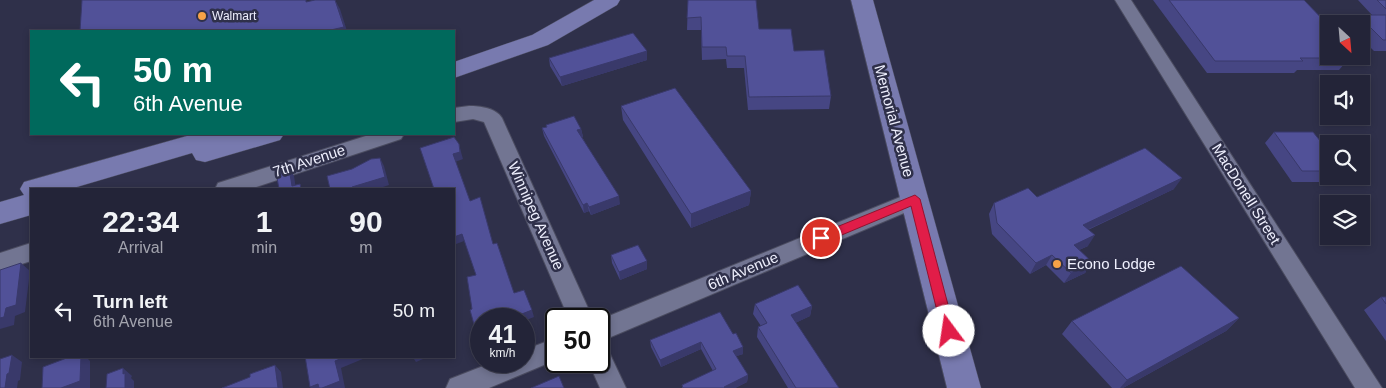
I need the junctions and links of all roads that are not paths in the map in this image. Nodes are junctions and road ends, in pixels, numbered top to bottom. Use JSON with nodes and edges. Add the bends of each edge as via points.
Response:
{"nodes":[{"id":1,"x":609,"y":0,"type":"edge"},
{"id":2,"x":862,"y":0,"type":"edge"},
{"id":3,"x":1123,"y":0,"type":"edge"},
{"id":4,"x":455,"y":70,"type":"edge"},
{"id":5,"x":455,"y":115,"type":"edge"},
{"id":6,"x":221,"y":135,"type":"edge"},
{"id":7,"x":268,"y":135,"type":"edge"},
{"id":8,"x":391,"y":135,"type":"edge"},
{"id":9,"x":36,"y":188,"type":"edge"},
{"id":10,"x":87,"y":188,"type":"edge"},
{"id":11,"x":228,"y":188,"type":"edge"},
{"id":12,"x":30,"y":190,"type":"edge"},
{"id":13,"x":0,"y":198,"type":"edge"},
{"id":14,"x":915,"y":199,"type":"junction"},
{"id":15,"x":30,"y":204,"type":"edge"},
{"id":16,"x":0,"y":213,"type":"edge"},
{"id":17,"x":30,"y":252,"type":"edge"},
{"id":18,"x":0,"y":262,"type":"edge"},
{"id":19,"x":576,"y":308,"type":"edge"},
{"id":20,"x":610,"y":326,"type":"edge"},
{"id":21,"x":545,"y":353,"type":"edge"},
{"id":22,"x":606,"y":373,"type":"edge"},
{"id":23,"x":459,"y":388,"type":"edge"},
{"id":24,"x":613,"y":388,"type":"edge"},
{"id":25,"x":964,"y":388,"type":"edge"},
{"id":26,"x":1369,"y":388,"type":"edge"}],
"edges":[{"from":1,"to":4,"type":"main road","via":[[540,40]]},
{"from":2,"to":14,"type":"main road","name":"Memorial Avenue"},
{"from":3,"to":26,"type":"street","name":"MacDonell Street"},
{"from":5,"to":19,"type":"street","name":"Winnipeg Avenue","via":[[481,112],[492,118]]},
{"from":6,"to":9,"type":"main road"},
{"from":7,"to":10,"type":"main road"},
{"from":8,"to":11,"type":"street","name":"7th Avenue"},
{"from":12,"to":13,"type":"main road"},
{"from":14,"to":20,"type":"street","name":"6th Avenue"},
{"from":14,"to":25,"type":"main road","name":"Memorial Avenue"},
{"from":15,"to":16,"type":"main road"},
{"from":17,"to":18,"type":"street"},
{"from":21,"to":23,"type":"street"},
{"from":22,"to":24,"type":"street"}]}
